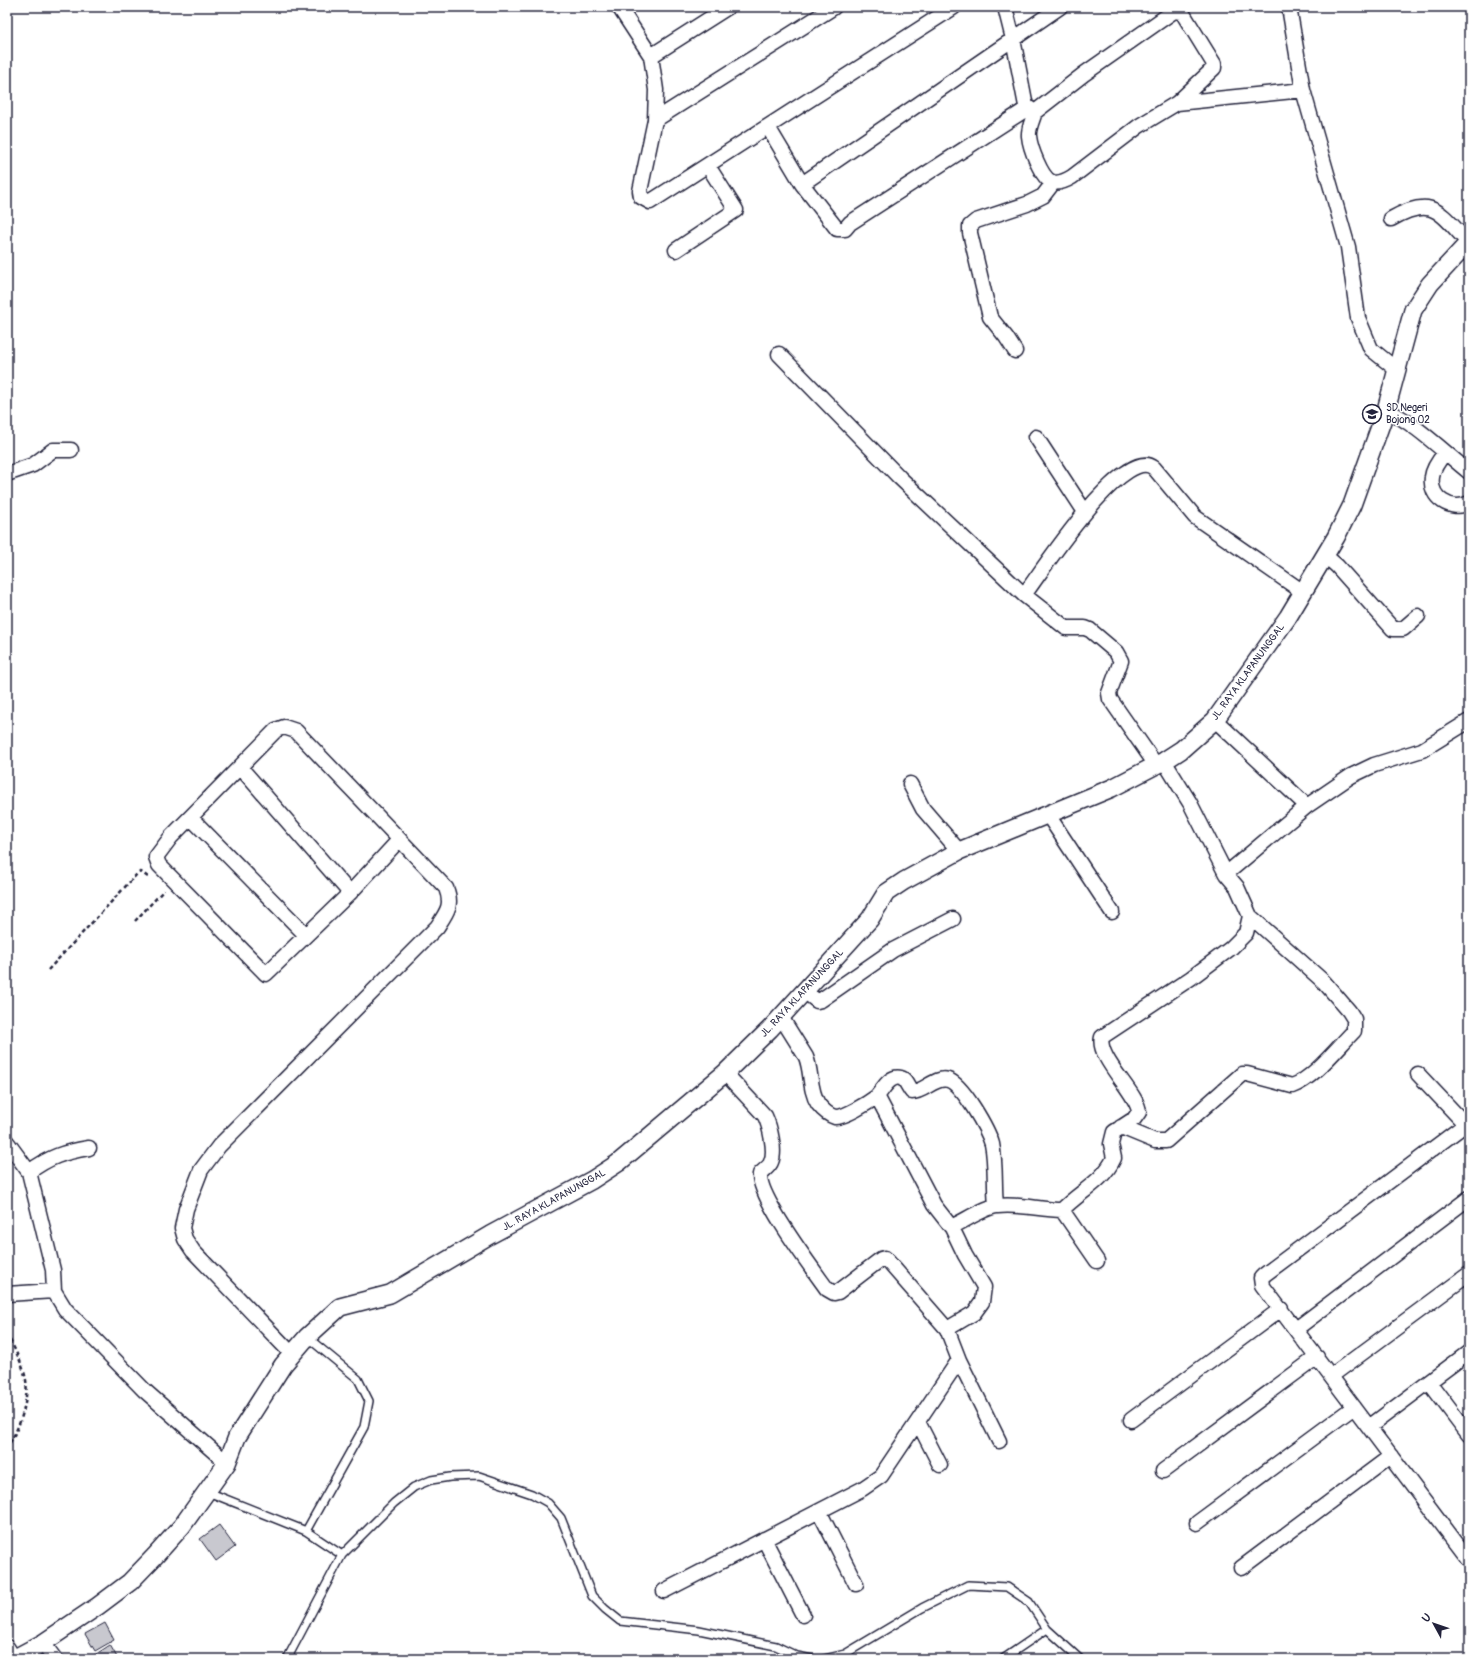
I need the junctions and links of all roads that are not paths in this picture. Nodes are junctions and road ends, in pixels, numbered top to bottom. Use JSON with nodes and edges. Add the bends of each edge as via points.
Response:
{"nodes":[{"id":1,"x":619,"y":7,"type":"edge"},
{"id":2,"x":728,"y":7,"type":"edge"},
{"id":3,"x":834,"y":7,"type":"edge"},
{"id":4,"x":954,"y":7,"type":"edge"},
{"id":5,"x":1004,"y":7,"type":"edge"},
{"id":6,"x":1060,"y":7,"type":"edge"},
{"id":7,"x":1289,"y":7,"type":"edge"},
{"id":8,"x":1013,"y":39,"type":"junction"},
{"id":9,"x":651,"y":56,"type":"junction"},
{"id":10,"x":1302,"y":90,"type":"junction"},
{"id":11,"x":1178,"y":103,"type":"junction"},
{"id":12,"x":1031,"y":110,"type":"junction"},
{"id":13,"x":655,"y":120,"type":"junction"},
{"id":14,"x":768,"y":127,"type":"junction"},
{"id":15,"x":708,"y":166,"type":"junction"},
{"id":16,"x":1053,"y":183,"type":"junction"},
{"id":17,"x":802,"y":184,"type":"junction"},
{"id":18,"x":1391,"y":219,"type":"dead end"},
{"id":19,"x":1469,"y":242,"type":"edge"},
{"id":20,"x":676,"y":250,"type":"dead end"},
{"id":21,"x":1015,"y":351,"type":"dead end"},
{"id":22,"x":779,"y":354,"type":"dead end"},
{"id":23,"x":1397,"y":370,"type":"junction"},
{"id":24,"x":1386,"y":410,"type":"junction"},
{"id":25,"x":1036,"y":437,"type":"dead end"},
{"id":26,"x":71,"y":450,"type":"dead end"},
{"id":27,"x":1445,"y":453,"type":"junction"},
{"id":28,"x":1469,"y":472,"type":"edge"},
{"id":29,"x":7,"y":474,"type":"edge"},
{"id":30,"x":1469,"y":503,"type":"edge"},
{"id":31,"x":1085,"y":512,"type":"junction"},
{"id":32,"x":1325,"y":558,"type":"junction"},
{"id":33,"x":1303,"y":592,"type":"junction"},
{"id":34,"x":1024,"y":595,"type":"junction"},
{"id":35,"x":1418,"y":616,"type":"dead end"},
{"id":36,"x":1215,"y":720,"type":"junction"},
{"id":37,"x":1469,"y":721,"type":"edge"},
{"id":38,"x":1160,"y":763,"type":"junction"},
{"id":39,"x":240,"y":767,"type":"junction"},
{"id":40,"x":910,"y":784,"type":"dead end"},
{"id":41,"x":1307,"y":806,"type":"junction"},
{"id":42,"x":1048,"y":815,"type":"junction"},
{"id":43,"x":191,"y":818,"type":"junction"},
{"id":44,"x":399,"y":840,"type":"junction"},
{"id":45,"x":959,"y":851,"type":"junction"},
{"id":46,"x":1226,"y":874,"type":"junction"},
{"id":47,"x":350,"y":893,"type":"junction"},
{"id":48,"x":1112,"y":912,"type":"dead end"},
{"id":49,"x":1250,"y":916,"type":"junction"},
{"id":50,"x":953,"y":919,"type":"dead end"},
{"id":51,"x":306,"y":935,"type":"junction"},
{"id":52,"x":810,"y":985,"type":"junction"},
{"id":53,"x":782,"y":1016,"type":"junction"},
{"id":54,"x":725,"y":1073,"type":"junction"},
{"id":55,"x":1418,"y":1074,"type":"dead end"},
{"id":56,"x":877,"y":1096,"type":"junction"},
{"id":57,"x":1468,"y":1126,"type":"edge"},
{"id":58,"x":1121,"y":1127,"type":"junction"},
{"id":59,"x":7,"y":1142,"type":"edge"},
{"id":60,"x":89,"y":1148,"type":"dead end"},
{"id":61,"x":29,"y":1172,"type":"junction"},
{"id":62,"x":1469,"y":1198,"type":"edge"},
{"id":63,"x":996,"y":1206,"type":"junction"},
{"id":64,"x":1062,"y":1210,"type":"junction"},
{"id":65,"x":952,"y":1228,"type":"junction"},
{"id":66,"x":1097,"y":1261,"type":"dead end"},
{"id":67,"x":1469,"y":1274,"type":"edge"},
{"id":68,"x":54,"y":1291,"type":"junction"},
{"id":69,"x":7,"y":1294,"type":"edge"},
{"id":70,"x":1281,"y":1309,"type":"junction"},
{"id":71,"x":947,"y":1329,"type":"junction"},
{"id":72,"x":1296,"y":1329,"type":"junction"},
{"id":73,"x":306,"y":1337,"type":"junction"},
{"id":74,"x":1469,"y":1352,"type":"edge"},
{"id":75,"x":291,"y":1353,"type":"junction"},
{"id":76,"x":1317,"y":1357,"type":"junction"},
{"id":77,"x":959,"y":1360,"type":"junction"},
{"id":78,"x":1332,"y":1376,"type":"junction"},
{"id":79,"x":1429,"y":1382,"type":"junction"},
{"id":80,"x":1354,"y":1407,"type":"junction"},
{"id":81,"x":1131,"y":1420,"type":"dead end"},
{"id":82,"x":918,"y":1422,"type":"junction"},
{"id":83,"x":1369,"y":1427,"type":"junction"},
{"id":84,"x":1469,"y":1435,"type":"edge"},
{"id":85,"x":999,"y":1441,"type":"dead end"},
{"id":86,"x":1391,"y":1456,"type":"junction"},
{"id":87,"x":227,"y":1463,"type":"junction"},
{"id":88,"x":940,"y":1465,"type":"dead end"},
{"id":89,"x":1163,"y":1471,"type":"dead end"},
{"id":90,"x":207,"y":1492,"type":"junction"},
{"id":91,"x":819,"y":1511,"type":"junction"},
{"id":92,"x":1197,"y":1523,"type":"dead end"},
{"id":93,"x":306,"y":1531,"type":"junction"},
{"id":94,"x":764,"y":1539,"type":"junction"},
{"id":95,"x":342,"y":1555,"type":"junction"},
{"id":96,"x":1469,"y":1560,"type":"edge"},
{"id":97,"x":1241,"y":1568,"type":"dead end"},
{"id":98,"x":856,"y":1584,"type":"dead end"},
{"id":99,"x":664,"y":1590,"type":"dead end"},
{"id":100,"x":803,"y":1615,"type":"dead end"},
{"id":101,"x":1047,"y":1629,"type":"junction"},
{"id":102,"x":44,"y":1643,"type":"junction"},
{"id":103,"x":11,"y":1655,"type":"edge"},
{"id":104,"x":54,"y":1659,"type":"edge"},
{"id":105,"x":288,"y":1659,"type":"edge"},
{"id":106,"x":812,"y":1659,"type":"edge"},
{"id":107,"x":824,"y":1659,"type":"edge"},
{"id":108,"x":1003,"y":1659,"type":"edge"},
{"id":109,"x":1080,"y":1659,"type":"edge"}],
"edges":[{"from":1,"to":9,"type":"street"},
{"from":2,"to":9,"type":"street"},
{"from":3,"to":13,"type":"street"},
{"from":4,"to":14,"type":"street"},
{"from":5,"to":8,"type":"street"},
{"from":6,"to":8,"type":"street"},
{"from":7,"to":10,"type":"street"},
{"from":8,"to":12,"type":"street"},
{"from":8,"to":17,"type":"street"},
{"from":9,"to":13,"type":"street","via":[[656,90]]},
{"from":10,"to":11,"type":"street"},
{"from":10,"to":23,"type":"street","via":[[1348,247],[1358,318],[1371,349]]},
{"from":11,"to":12,"type":"street","via":[[1214,68],[1214,64],[1182,12],[1174,11]]},
{"from":11,"to":16,"type":"street","via":[[1139,126],[1072,177]]},
{"from":12,"to":16,"type":"street","via":[[1028,135],[1034,155],[1045,178]]},
{"from":12,"to":17,"type":"street","via":[[850,223],[845,229],[837,229]]},
{"from":13,"to":15,"type":"street","via":[[641,197],[650,202]]},
{"from":14,"to":15,"type":"street"},
{"from":14,"to":17,"type":"street"},
{"from":15,"to":20,"type":"street","via":[[736,210]]},
{"from":16,"to":21,"type":"street","via":[[1043,196],[976,221],[970,226],[990,318]]},
{"from":18,"to":19,"type":"street","via":[[1408,209],[1420,206],[1434,209]]},
{"from":19,"to":23,"type":"street","name":"JL. RAYA KLAPANUNGGAL","via":[[1430,284],[1413,310]]},
{"from":22,"to":34,"type":"street","via":[[900,478]]},
{"from":23,"to":24,"type":"street","name":"JL. RAYA KLAPANUNGGAL"},
{"from":24,"to":27,"type":"street","via":[[1397,415]]},
{"from":24,"to":32,"type":"street","name":"JL. RAYA KLAPANUNGGAL","via":[[1352,505]]},
{"from":25,"to":31,"type":"street"},
{"from":26,"to":29,"type":"street","via":[[54,450],[33,465]]},
{"from":27,"to":28,"type":"street"},
{"from":27,"to":30,"type":"street","via":[[1438,461],[1432,476],[1435,493],[1449,505],[1462,506]]},
{"from":31,"to":33,"type":"street","via":[[1120,476],[1137,466],[1148,465],[1154,468],[1195,517]]},
{"from":31,"to":34,"type":"street"},
{"from":32,"to":33,"type":"street","name":"JL. RAYA KLAPANUNGGAL"},
{"from":32,"to":35,"type":"street","via":[[1337,566],[1392,629],[1403,629]]},
{"from":33,"to":36,"type":"street","name":"JL. RAYA KLAPANUNGGAL"},
{"from":34,"to":38,"type":"street","via":[[1066,628],[1090,630],[1120,656],[1120,666],[1109,693],[1110,699]]},
{"from":36,"to":38,"type":"street","name":"JL. RAYA KLAPANUNGGAL","via":[[1181,750]]},
{"from":36,"to":41,"type":"street"},
{"from":37,"to":41,"type":"street","via":[[1422,750],[1367,768]]},
{"from":38,"to":42,"type":"street","name":"JL. RAYA KLAPANUNGGAL","via":[[1112,788]]},
{"from":38,"to":46,"type":"street","via":[[1190,803]]},
{"from":39,"to":43,"type":"street"},
{"from":39,"to":44,"type":"street","via":[[276,730],[291,728]]},
{"from":39,"to":47,"type":"street"},
{"from":40,"to":45,"type":"street","via":[[923,809]]},
{"from":41,"to":46,"type":"street"},
{"from":42,"to":45,"type":"street","name":"JL. RAYA KLAPANUNGGAL"},
{"from":42,"to":48,"type":"street"},
{"from":43,"to":51,"type":"street"},
{"from":43,"to":51,"type":"street","via":[[172,837],[156,860],[243,951],[266,974]]},
{"from":44,"to":47,"type":"street"},
{"from":44,"to":75,"type":"street","via":[[446,888],[450,899],[446,914],[438,927],[219,1146],[201,1170],[188,1203],[182,1228],[185,1239],[193,1251]]},
{"from":45,"to":52,"type":"street","name":"JL. RAYA KLAPANUNGGAL","via":[[917,872],[886,893],[870,919]]},
{"from":46,"to":49,"type":"street","via":[[1237,887]]},
{"from":47,"to":51,"type":"street"},
{"from":49,"to":58,"type":"street","via":[[1246,933],[1231,948],[1102,1037],[1102,1044],[1113,1069],[1139,1107],[1134,1119]]},
{"from":49,"to":58,"type":"street","via":[[1324,982],[1354,1019],[1354,1031],[1298,1084],[1292,1086],[1242,1074],[1166,1141],[1155,1141]]},
{"from":50,"to":52,"type":"street","via":[[893,950],[821,1000],[817,1001],[808,994]]},
{"from":52,"to":53,"type":"street","name":"JL. RAYA KLAPANUNGGAL"},
{"from":53,"to":54,"type":"street","name":"JL. RAYA KLAPANUNGGAL"},
{"from":53,"to":56,"type":"street","via":[[806,1057],[812,1090],[826,1113],[836,1117],[850,1113]]},
{"from":54,"to":71,"type":"street","via":[[765,1116],[772,1148],[771,1162],[760,1174],[762,1185],[774,1209],[828,1289],[834,1293],[838,1292],[885,1258]]},
{"from":54,"to":73,"type":"street","name":"JL. RAYA KLAPANUNGGAL","via":[[618,1163],[592,1180],[490,1235],[390,1294],[340,1307]]},
{"from":55,"to":57,"type":"street"},
{"from":56,"to":63,"type":"street","via":[[882,1087],[895,1078],[905,1080],[912,1092],[918,1092],[944,1079],[959,1087],[988,1133],[992,1145]]},
{"from":56,"to":65,"type":"street","via":[[934,1205]]},
{"from":57,"to":70,"type":"street","via":[[1264,1275],[1261,1278],[1262,1285]]},
{"from":58,"to":64,"type":"street","via":[[1114,1132],[1112,1138],[1114,1155],[1111,1163],[1099,1179]]},
{"from":59,"to":61,"type":"street"},
{"from":60,"to":61,"type":"street","via":[[70,1151],[45,1160]]},
{"from":61,"to":68,"type":"street","via":[[53,1270]]},
{"from":62,"to":72,"type":"street"},
{"from":63,"to":64,"type":"street"},
{"from":63,"to":65,"type":"street"},
{"from":64,"to":66,"type":"street"},
{"from":65,"to":71,"type":"street","via":[[984,1288],[982,1302],[974,1313]]},
{"from":67,"to":78,"type":"street"},
{"from":68,"to":69,"type":"street"},
{"from":68,"to":87,"type":"street","via":[[65,1309],[144,1390]]},
{"from":70,"to":72,"type":"street"},
{"from":70,"to":81,"type":"street"},
{"from":71,"to":77,"type":"street"},
{"from":72,"to":76,"type":"street"},
{"from":73,"to":75,"type":"street","name":"JL. RAYA KLAPANUNGGAL"},
{"from":73,"to":93,"type":"lane","via":[[358,1379],[369,1401],[364,1427]]},
{"from":74,"to":79,"type":"street"},
{"from":75,"to":87,"type":"street","name":"JL. RAYA KLAPANUNGGAL","via":[[237,1437]]},
{"from":76,"to":78,"type":"street"},
{"from":76,"to":89,"type":"street"},
{"from":77,"to":82,"type":"street"},
{"from":77,"to":85,"type":"street"},
{"from":78,"to":80,"type":"street"},
{"from":79,"to":83,"type":"street"},
{"from":79,"to":84,"type":"street"},
{"from":80,"to":83,"type":"street"},
{"from":80,"to":92,"type":"street"},
{"from":82,"to":88,"type":"street"},
{"from":82,"to":91,"type":"street","via":[[881,1476]]},
{"from":83,"to":86,"type":"street"},
{"from":86,"to":96,"type":"street"},
{"from":86,"to":97,"type":"street"},
{"from":87,"to":90,"type":"street","name":"JL. RAYA KLAPANUNGGAL"},
{"from":90,"to":93,"type":"lane"},
{"from":90,"to":102,"type":"street","name":"JL. RAYA KLAPANUNGGAL","via":[[182,1526],[130,1582]]},
{"from":91,"to":94,"type":"street"},
{"from":91,"to":98,"type":"street"},
{"from":93,"to":95,"type":"lane"},
{"from":94,"to":99,"type":"street"},
{"from":94,"to":100,"type":"street"},
{"from":95,"to":105,"type":"lane"},
{"from":95,"to":106,"type":"lane","via":[[394,1503],[414,1487],[431,1480],[479,1476],[532,1494],[548,1503],[561,1518],[592,1596],[620,1621],[698,1630],[776,1646],[797,1656]]},
{"from":101,"to":107,"type":"lane","via":[[1029,1602],[1008,1587],[968,1585],[922,1608],[845,1654]]},
{"from":101,"to":108,"type":"lane"},
{"from":101,"to":109,"type":"lane"},
{"from":102,"to":103,"type":"street","name":"JL. RAYA KLAPANUNGGAL"},
{"from":102,"to":104,"type":"street"}]}
